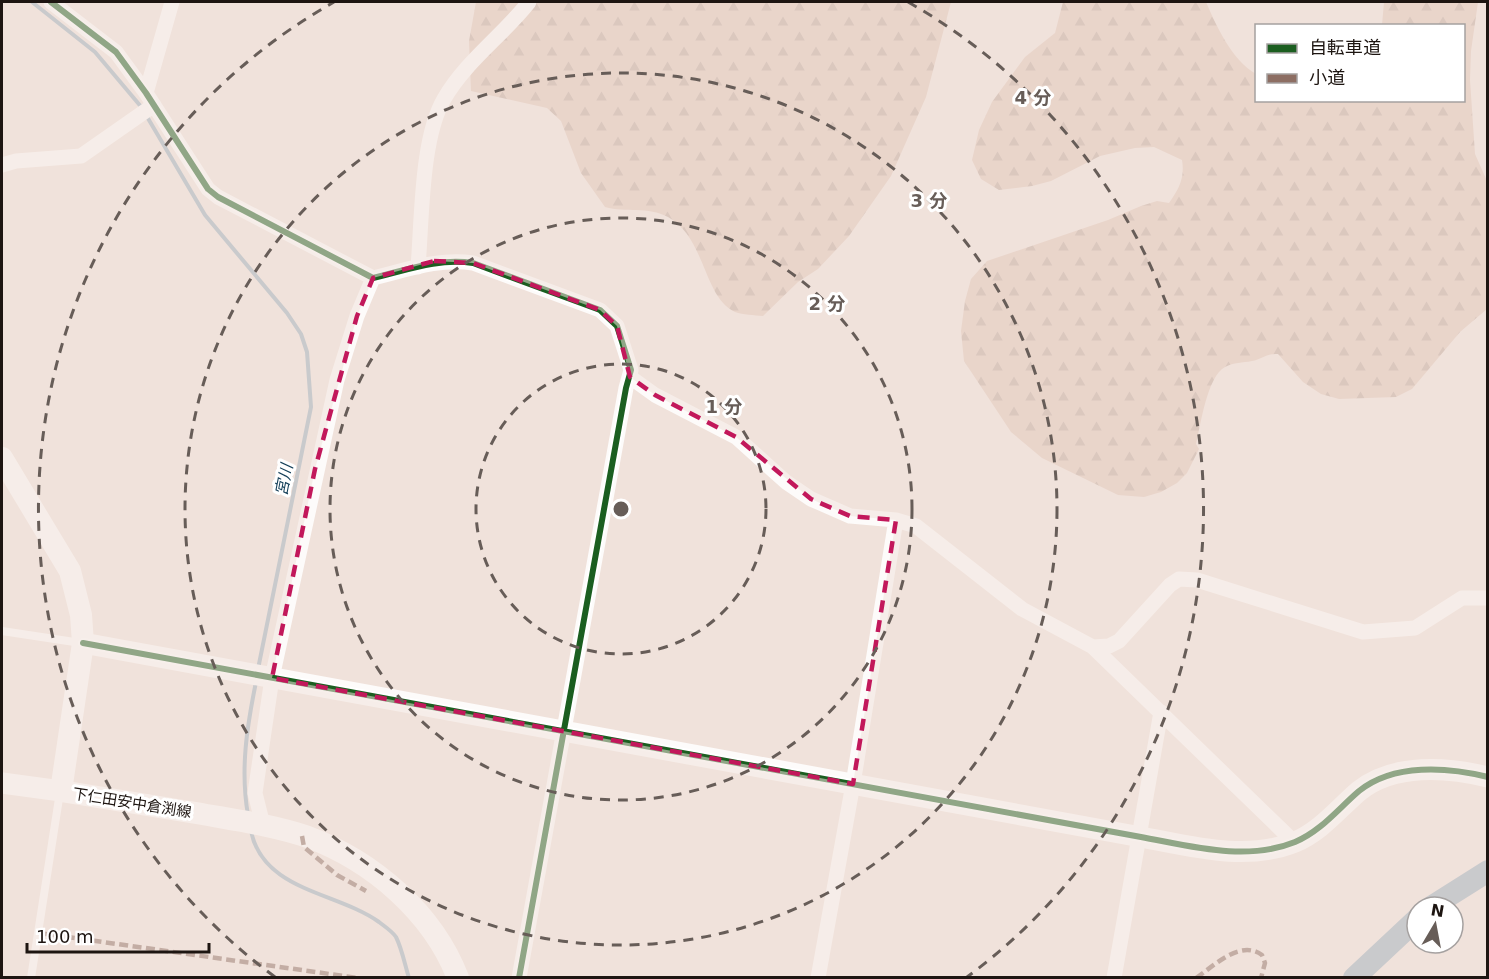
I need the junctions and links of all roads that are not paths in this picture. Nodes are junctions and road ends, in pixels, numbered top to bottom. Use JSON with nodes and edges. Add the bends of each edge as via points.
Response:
{"nodes":[{"id":1,"x":51,"y":2,"type":"edge"},
{"id":2,"x":172,"y":2,"type":"edge"},
{"id":3,"x":529,"y":2,"type":"edge"},
{"id":4,"x":150,"y":99,"type":"junction"},
{"id":5,"x":2,"y":165,"type":"edge"},
{"id":6,"x":418,"y":267,"type":"junction"},
{"id":7,"x":373,"y":278,"type":"junction"},
{"id":8,"x":630,"y":378,"type":"junction"},
{"id":9,"x":2,"y":458,"type":"edge"},
{"id":10,"x":896,"y":520,"type":"junction"},
{"id":11,"x":1488,"y":598,"type":"edge"},
{"id":12,"x":2,"y":631,"type":"edge"},
{"id":13,"x":83,"y":643,"type":"junction"},
{"id":14,"x":1093,"y":647,"type":"junction"},
{"id":15,"x":262,"y":676,"type":"junction"},
{"id":16,"x":1161,"y":712,"type":"junction"},
{"id":17,"x":564,"y":731,"type":"junction"},
{"id":18,"x":1488,"y":777,"type":"edge"},
{"id":19,"x":2,"y":783,"type":"edge"},
{"id":20,"x":853,"y":784,"type":"junction"},
{"id":21,"x":61,"y":791,"type":"junction"},
{"id":22,"x":261,"y":825,"type":"junction"},
{"id":23,"x":1141,"y":837,"type":"junction"},
{"id":24,"x":1294,"y":842,"type":"junction"},
{"id":25,"x":31,"y":978,"type":"edge"},
{"id":26,"x":458,"y":978,"type":"edge"},
{"id":27,"x":519,"y":978,"type":"edge"},
{"id":28,"x":818,"y":978,"type":"edge"},
{"id":29,"x":1114,"y":978,"type":"edge"}],
"edges":[{"from":1,"to":4,"type":"street","via":[[116,52]]},
{"from":2,"to":4,"type":"street"},
{"from":3,"to":6,"type":"street","via":[[444,98],[433,123]]},
{"from":4,"to":5,"type":"street","via":[[128,124],[81,156]]},
{"from":4,"to":7,"type":"street","via":[[208,189]]},
{"from":6,"to":7,"type":"street"},
{"from":6,"to":8,"type":"street","via":[[452,260],[473,263],[600,310],[617,326]]},
{"from":7,"to":15,"type":"street","via":[[337,380]]},
{"from":8,"to":10,"type":"street","via":[[736,437],[810,499],[850,516]]},
{"from":8,"to":17,"type":"street"},
{"from":9,"to":13,"type":"main road","name":"下仁田安中倉渕線","via":[[70,571],[81,615]]},
{"from":10,"to":14,"type":"street","via":[[916,526],[938,541],[1022,609]]},
{"from":10,"to":20,"type":"street"},
{"from":11,"to":14,"type":"street","via":[[1462,598],[1415,628],[1363,632],[1197,579],[1179,579],[1119,641]]},
{"from":12,"to":13,"type":"lane"},
{"from":13,"to":15,"type":"street"},
{"from":13,"to":21,"type":"main road","name":"下仁田安中倉渕線"},
{"from":14,"to":16,"type":"street"},
{"from":15,"to":17,"type":"street"},
{"from":15,"to":22,"type":"street","via":[[255,793]]},
{"from":16,"to":23,"type":"street"},
{"from":16,"to":24,"type":"street"},
{"from":17,"to":20,"type":"street"},
{"from":17,"to":27,"type":"street"},
{"from":18,"to":24,"type":"street","via":[[1442,768],[1411,770],[1362,790],[1320,828]]},
{"from":19,"to":21,"type":"street"},
{"from":20,"to":23,"type":"street"},
{"from":20,"to":28,"type":"street"},
{"from":21,"to":22,"type":"main road","name":"下仁田安中倉渕線"},
{"from":21,"to":25,"type":"lane"},
{"from":22,"to":26,"type":"main road","name":"下仁田安中倉渕線","via":[[335,849],[383,879],[434,933]]},
{"from":23,"to":24,"type":"street","via":[[1239,852]]},
{"from":23,"to":29,"type":"street"}]}
